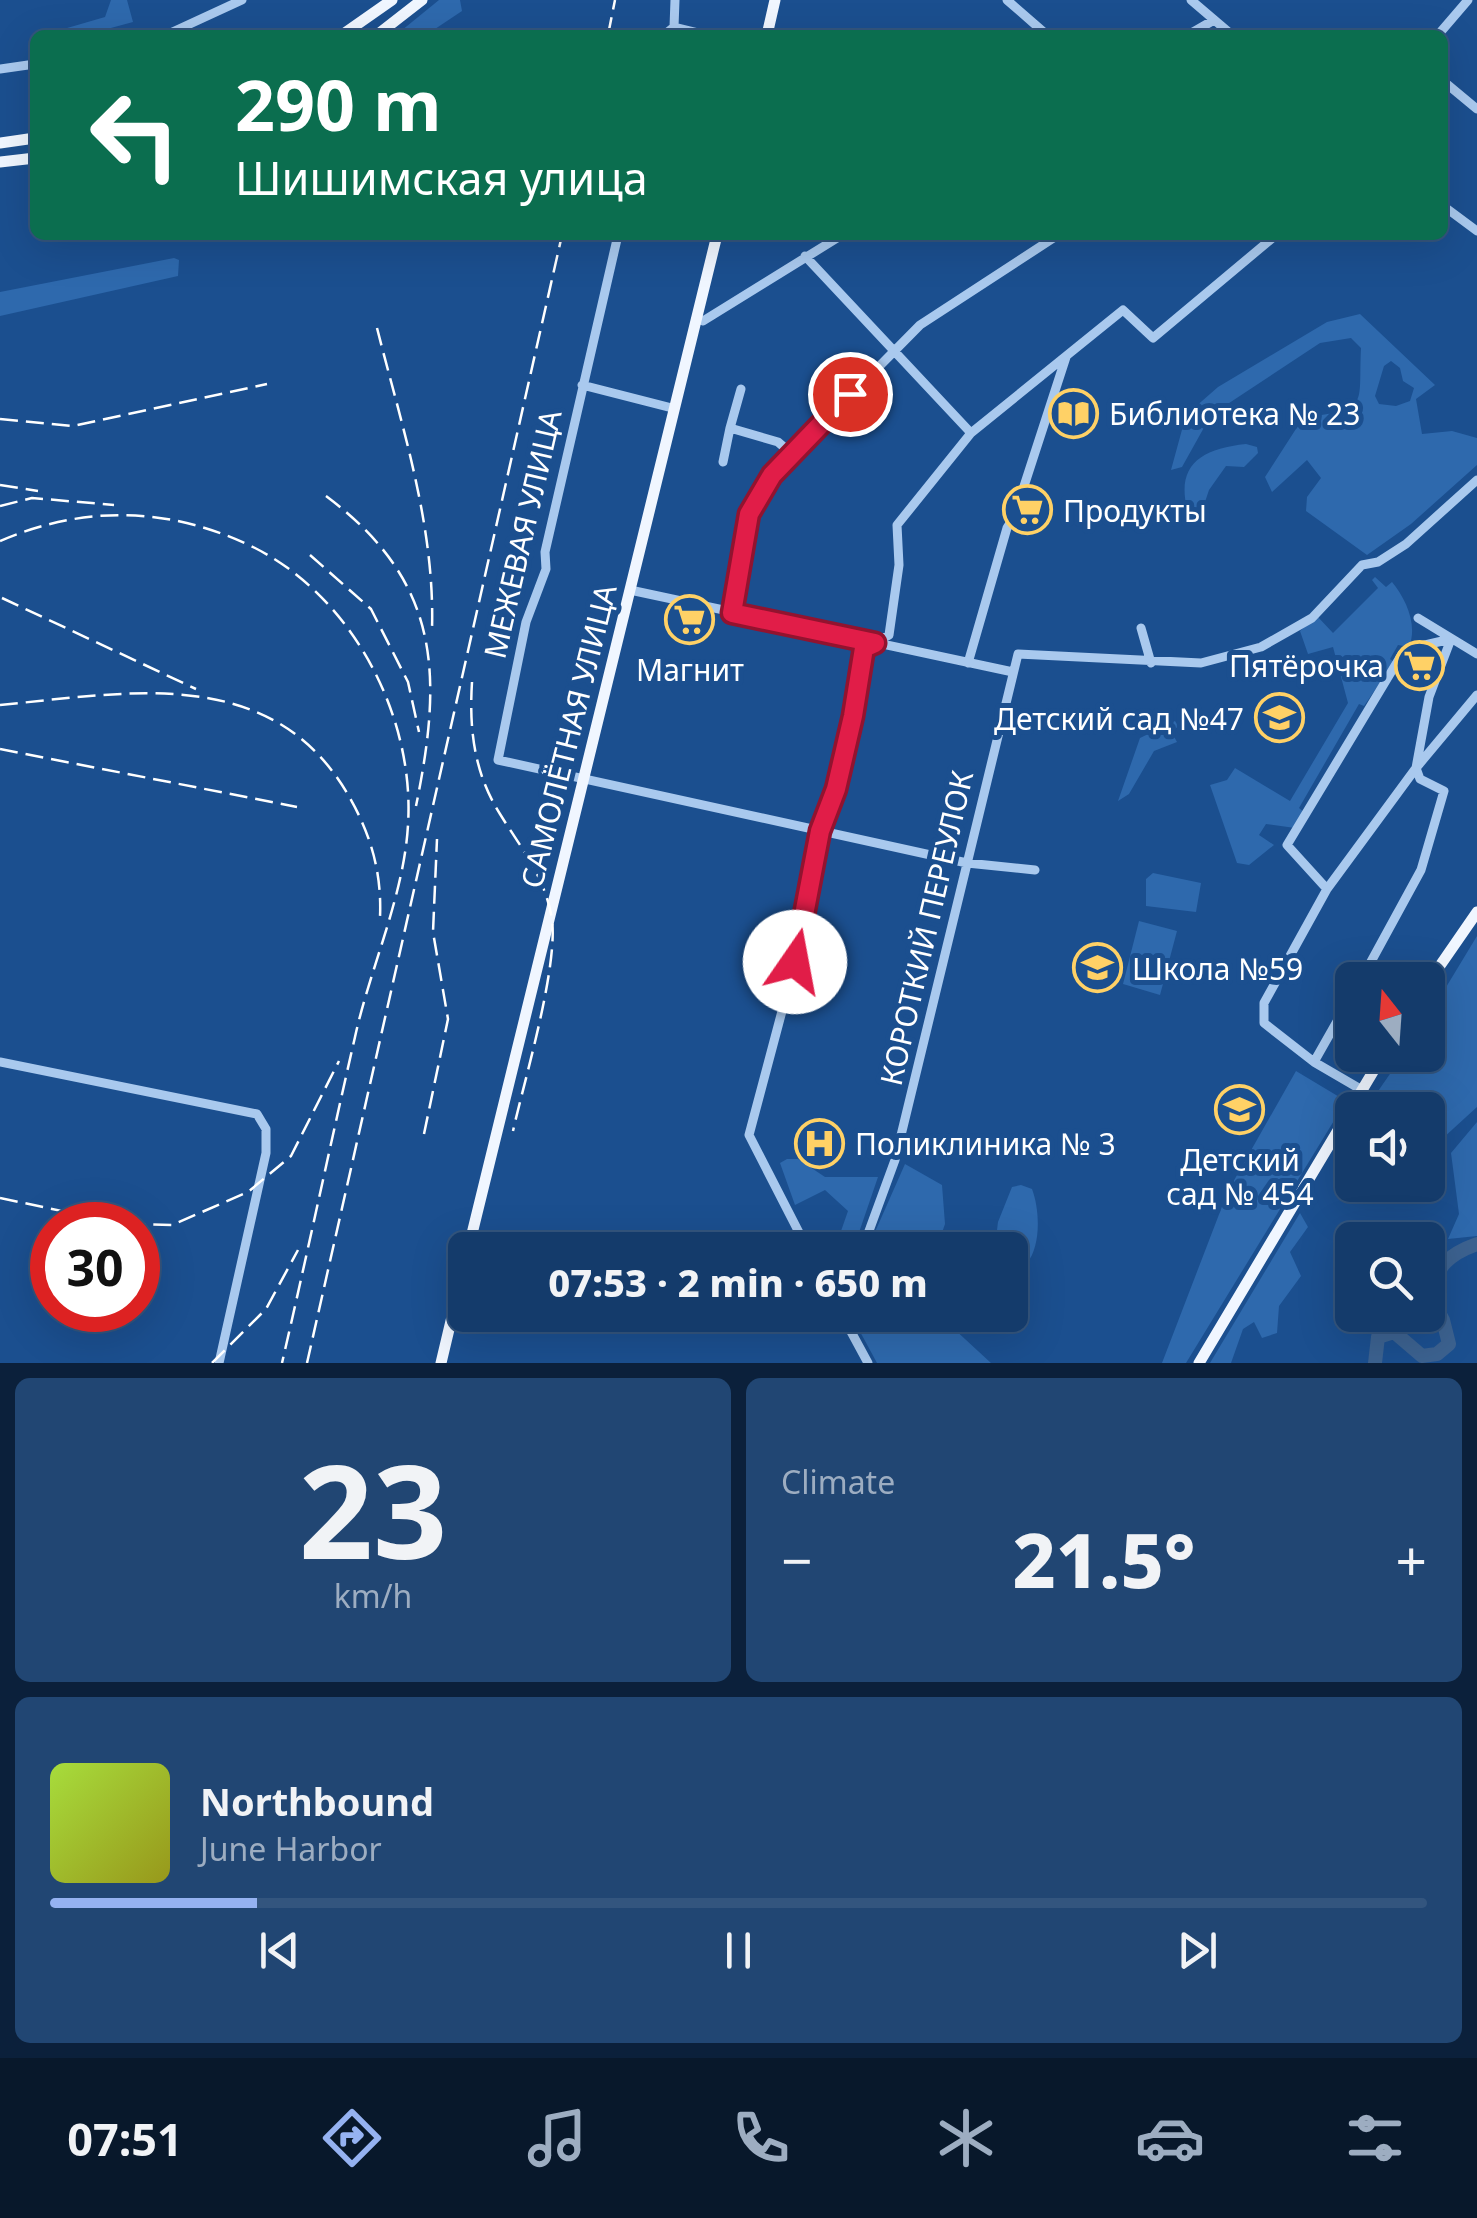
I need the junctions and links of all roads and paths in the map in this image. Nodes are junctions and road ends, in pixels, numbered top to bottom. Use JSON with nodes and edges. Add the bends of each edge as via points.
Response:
{"nodes":[{"id":1,"x":242,"y":0,"type":"edge"},
{"id":2,"x":392,"y":0,"type":"edge"},
{"id":3,"x":422,"y":0,"type":"edge"},
{"id":4,"x":675,"y":0,"type":"edge"},
{"id":5,"x":775,"y":0,"type":"edge"},
{"id":6,"x":1008,"y":0,"type":"edge"},
{"id":7,"x":1190,"y":0,"type":"edge"},
{"id":8,"x":1468,"y":0,"type":"edge"},
{"id":9,"x":1214,"y":20,"type":"junction"},
{"id":10,"x":674,"y":26,"type":"junction"},
{"id":11,"x":177,"y":30,"type":"edge"},
{"id":12,"x":349,"y":30,"type":"edge"},
{"id":13,"x":383,"y":30,"type":"edge"},
{"id":14,"x":670,"y":30,"type":"edge"},
{"id":15,"x":688,"y":30,"type":"edge"},
{"id":16,"x":768,"y":30,"type":"edge"},
{"id":17,"x":1041,"y":30,"type":"edge"},
{"id":18,"x":1197,"y":30,"type":"edge"},
{"id":19,"x":1226,"y":30,"type":"edge"},
{"id":20,"x":1442,"y":30,"type":"edge"},
{"id":21,"x":30,"y":65,"type":"edge"},
{"id":22,"x":0,"y":69,"type":"edge"},
{"id":23,"x":1448,"y":85,"type":"edge"},
{"id":24,"x":1477,"y":109,"type":"edge"},
{"id":25,"x":30,"y":139,"type":"edge"},
{"id":26,"x":0,"y":143,"type":"edge"},
{"id":27,"x":30,"y":159,"type":"edge"},
{"id":28,"x":0,"y":162,"type":"edge"},
{"id":29,"x":1448,"y":209,"type":"edge"},
{"id":30,"x":1477,"y":230,"type":"edge"},
{"id":31,"x":617,"y":240,"type":"edge"},
{"id":32,"x":716,"y":240,"type":"edge"},
{"id":33,"x":833,"y":240,"type":"edge"},
{"id":34,"x":1050,"y":240,"type":"edge"},
{"id":35,"x":1270,"y":240,"type":"edge"},
{"id":36,"x":805,"y":256,"type":"junction"},
{"id":37,"x":696,"y":318,"type":"junction"},
{"id":38,"x":895,"y":348,"type":"junction"},
{"id":39,"x":1066,"y":356,"type":"junction"},
{"id":40,"x":582,"y":385,"type":"junction"},
{"id":41,"x":741,"y":389,"type":"dead end"},
{"id":42,"x":672,"y":408,"type":"junction"},
{"id":43,"x":730,"y":428,"type":"junction"},
{"id":44,"x":971,"y":432,"type":"junction"},
{"id":45,"x":792,"y":454,"type":"junction"},
{"id":46,"x":723,"y":462,"type":"dead end"},
{"id":47,"x":1477,"y":480,"type":"edge"},
{"id":48,"x":630,"y":590,"type":"junction"},
{"id":49,"x":732,"y":613,"type":"junction"},
{"id":50,"x":1418,"y":618,"type":"dead end"},
{"id":51,"x":1141,"y":628,"type":"dead end"},
{"id":52,"x":1452,"y":639,"type":"junction"},
{"id":53,"x":875,"y":643,"type":"junction"},
{"id":54,"x":1477,"y":654,"type":"edge"},
{"id":55,"x":1151,"y":662,"type":"junction"},
{"id":56,"x":968,"y":663,"type":"junction"},
{"id":57,"x":1013,"y":672,"type":"junction"},
{"id":58,"x":1477,"y":695,"type":"edge"},
{"id":59,"x":1416,"y":768,"type":"junction"},
{"id":60,"x":582,"y":780,"type":"junction"},
{"id":61,"x":820,"y":831,"type":"junction"},
{"id":62,"x":968,"y":863,"type":"junction"},
{"id":63,"x":1035,"y":870,"type":"dead end"},
{"id":64,"x":1327,"y":889,"type":"junction"},
{"id":65,"x":1477,"y":912,"type":"edge"},
{"id":66,"x":1371,"y":962,"type":"edge"},
{"id":67,"x":1442,"y":962,"type":"edge"},
{"id":68,"x":1335,"y":1025,"type":"edge"},
{"id":69,"x":0,"y":1062,"type":"edge"},
{"id":70,"x":1314,"y":1062,"type":"junction"},
{"id":71,"x":1373,"y":1072,"type":"edge"},
{"id":72,"x":1362,"y":1090,"type":"junction"},
{"id":73,"x":472,"y":1232,"type":"edge"},
{"id":74,"x":799,"y":1232,"type":"edge"},
{"id":75,"x":869,"y":1232,"type":"edge"},
{"id":76,"x":448,"y":1332,"type":"edge"},
{"id":77,"x":851,"y":1332,"type":"edge"},
{"id":78,"x":219,"y":1363,"type":"edge"},
{"id":79,"x":441,"y":1363,"type":"edge"},
{"id":80,"x":868,"y":1363,"type":"edge"},
{"id":81,"x":1200,"y":1363,"type":"edge"}],
"edges":[{"from":1,"to":11,"type":"street"},
{"from":2,"to":12,"type":"main road"},
{"from":3,"to":13,"type":"main road"},
{"from":4,"to":10,"type":"street"},
{"from":5,"to":16,"type":"main road"},
{"from":6,"to":17,"type":"street"},
{"from":7,"to":9,"type":"street"},
{"from":8,"to":20,"type":"street"},
{"from":9,"to":18,"type":"street"},
{"from":9,"to":19,"type":"street"},
{"from":10,"to":14,"type":"street"},
{"from":10,"to":15,"type":"street"},
{"from":21,"to":22,"type":"street"},
{"from":23,"to":24,"type":"street"},
{"from":25,"to":26,"type":"main road"},
{"from":27,"to":28,"type":"main road"},
{"from":29,"to":30,"type":"street"},
{"from":31,"to":40,"type":"street","name":"МЕЖЕВАЯ УЛИЦА"},
{"from":32,"to":37,"type":"main road","name":"САМОЛЁТНАЯ УЛИЦА"},
{"from":33,"to":36,"type":"street"},
{"from":34,"to":38,"type":"street"},
{"from":35,"to":39,"type":"street","via":[[1153,338],[1124,310]]},
{"from":36,"to":37,"type":"street"},
{"from":36,"to":38,"type":"street"},
{"from":37,"to":42,"type":"main road","name":"САМОЛЁТНАЯ УЛИЦА"},
{"from":38,"to":44,"type":"street"},
{"from":38,"to":45,"type":"street"},
{"from":39,"to":44,"type":"street"},
{"from":39,"to":56,"type":"street"},
{"from":40,"to":42,"type":"street"},
{"from":40,"to":60,"type":"street","name":"МЕЖЕВАЯ УЛИЦА","via":[[546,569],[526,622],[498,760]]},
{"from":41,"to":43,"type":"street"},
{"from":42,"to":48,"type":"main road","name":"САМОЛЁТНАЯ УЛИЦА"},
{"from":43,"to":45,"type":"street","via":[[778,442]]},
{"from":43,"to":46,"type":"street"},
{"from":44,"to":53,"type":"street","via":[[897,525],[889,635]]},
{"from":45,"to":49,"type":"street","via":[[749,514]]},
{"from":47,"to":55,"type":"street","via":[[1406,544],[1362,565],[1312,618],[1261,647],[1200,663]]},
{"from":48,"to":49,"type":"street"},
{"from":48,"to":60,"type":"main road","name":"САМОЛЁТНАЯ УЛИЦА"},
{"from":49,"to":53,"type":"street"},
{"from":50,"to":52,"type":"street"},
{"from":51,"to":55,"type":"street"},
{"from":52,"to":54,"type":"street"},
{"from":52,"to":59,"type":"street","via":[[1429,697]]},
{"from":52,"to":64,"type":"street","via":[[1402,654],[1287,845]]},
{"from":53,"to":56,"type":"street"},
{"from":53,"to":61,"type":"street","via":[[864,648],[836,789]]},
{"from":55,"to":57,"type":"street","via":[[1018,654]]},
{"from":56,"to":57,"type":"street"},
{"from":57,"to":62,"type":"street","name":"КОРОТКИЙ ПЕРЕУЛОК"},
{"from":58,"to":59,"type":"street"},
{"from":59,"to":64,"type":"street"},
{"from":59,"to":66,"type":"street","via":[[1420,779],[1444,791],[1421,870]]},
{"from":60,"to":61,"type":"street"},
{"from":60,"to":73,"type":"main road","name":"САМОЛЁТНАЯ УЛИЦА"},
{"from":61,"to":62,"type":"street"},
{"from":61,"to":74,"type":"street","via":[[793,971],[749,1135]]},
{"from":62,"to":63,"type":"street"},
{"from":62,"to":75,"type":"street","name":"КОРОТКИЙ ПЕРЕУЛОК","via":[[895,1160]]},
{"from":64,"to":70,"type":"street","via":[[1264,1003],[1264,1022]]},
{"from":65,"to":67,"type":"main road"},
{"from":68,"to":70,"type":"street"},
{"from":69,"to":78,"type":"street","via":[[257,1114],[266,1129],[266,1153]]},
{"from":70,"to":72,"type":"street"},
{"from":71,"to":72,"type":"main road"},
{"from":72,"to":81,"type":"main road"},
{"from":76,"to":79,"type":"main road"},
{"from":77,"to":80,"type":"street"}]}
